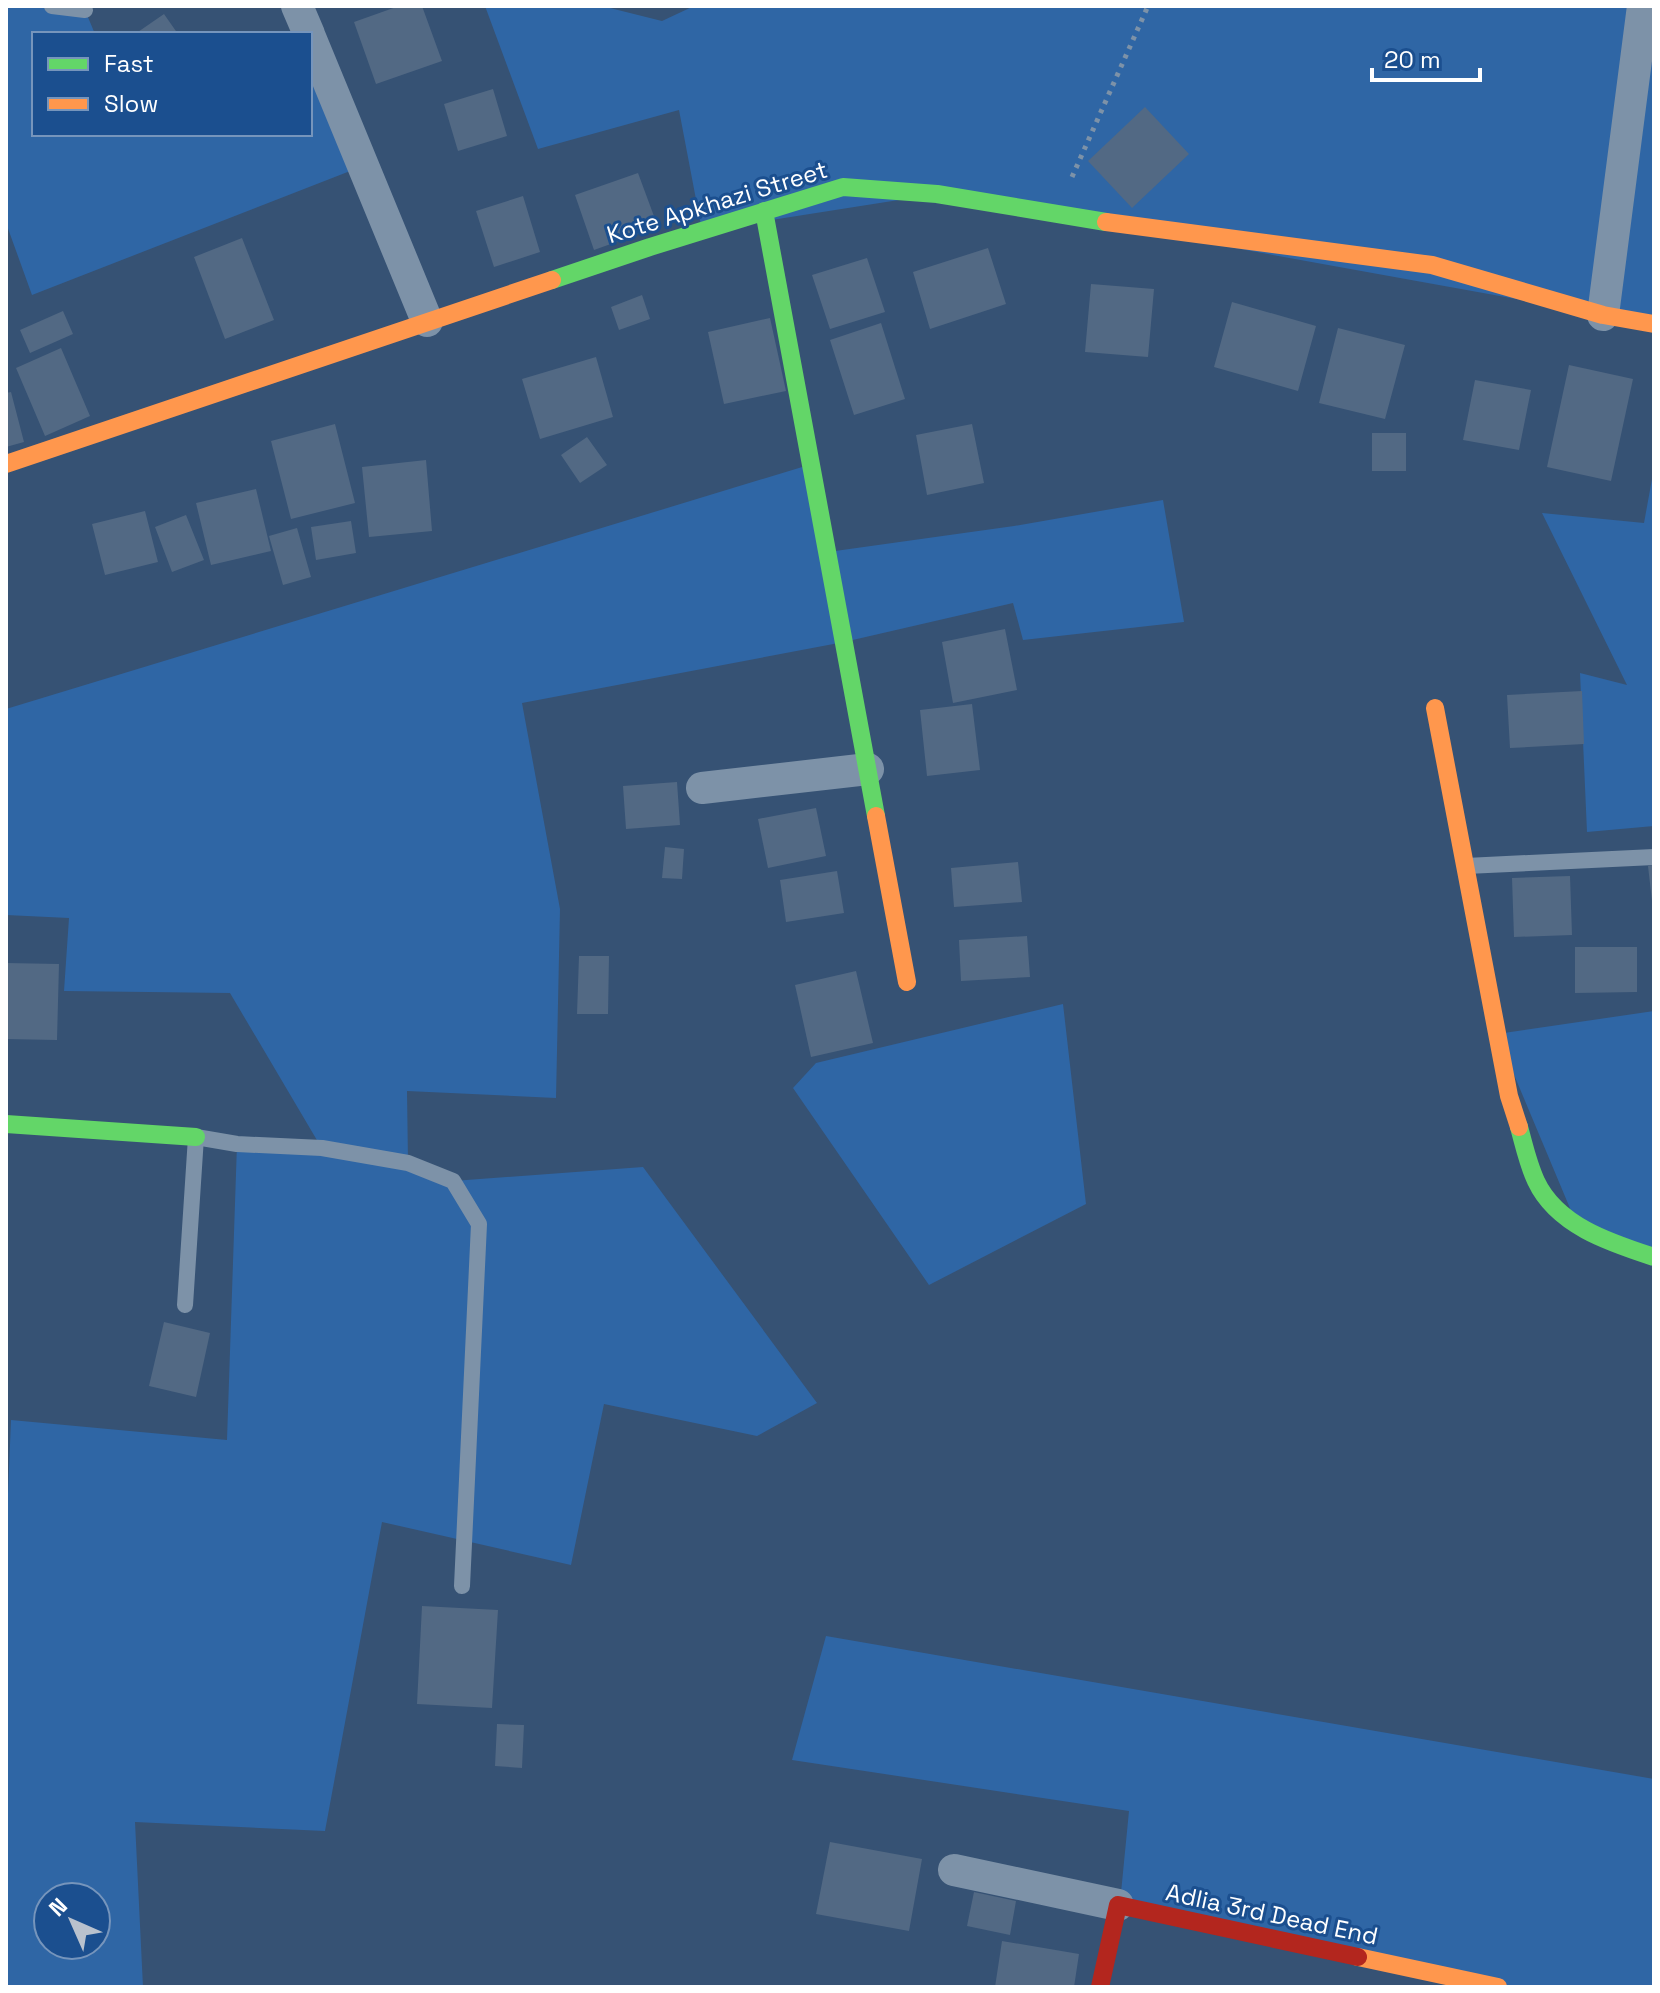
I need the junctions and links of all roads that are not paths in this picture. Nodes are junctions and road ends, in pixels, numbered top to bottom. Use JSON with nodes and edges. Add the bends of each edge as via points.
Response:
{"nodes":[{"id":1,"x":52,"y":6,"type":"edge"},
{"id":2,"x":297,"y":6,"type":"edge"},
{"id":3,"x":1643,"y":6,"type":"edge"},
{"id":4,"x":85,"y":10,"type":"dead end"},
{"id":5,"x":307,"y":32,"type":"edge"},
{"id":6,"x":312,"y":43,"type":"edge"},
{"id":7,"x":764,"y":211,"type":"junction"},
{"id":8,"x":1603,"y":315,"type":"junction"},
{"id":9,"x":427,"y":321,"type":"junction"},
{"id":10,"x":1654,"y":324,"type":"edge"},
{"id":11,"x":6,"y":464,"type":"edge"},
{"id":12,"x":1435,"y":708,"type":"dead end"},
{"id":13,"x":868,"y":769,"type":"junction"},
{"id":14,"x":702,"y":788,"type":"dead end"},
{"id":15,"x":1654,"y":857,"type":"edge"},
{"id":16,"x":1465,"y":866,"type":"junction"},
{"id":17,"x":907,"y":982,"type":"dead end"},
{"id":18,"x":6,"y":1124,"type":"edge"},
{"id":19,"x":196,"y":1137,"type":"junction"},
{"id":20,"x":1654,"y":1257,"type":"edge"},
{"id":21,"x":185,"y":1305,"type":"dead end"},
{"id":22,"x":462,"y":1586,"type":"dead end"},
{"id":23,"x":954,"y":1870,"type":"dead end"},
{"id":24,"x":1118,"y":1905,"type":"junction"},
{"id":25,"x":1100,"y":1987,"type":"edge"},
{"id":26,"x":1498,"y":1987,"type":"edge"}],
"edges":[{"from":1,"to":4,"type":"lane"},
{"from":2,"to":5,"type":"street"},
{"from":3,"to":8,"type":"street"},
{"from":6,"to":9,"type":"street"},
{"from":7,"to":8,"type":"street","name":"Kote Apkhazi Street","via":[[843,187],[937,194],[1432,265]]},
{"from":7,"to":9,"type":"street","name":"Kote Apkhazi Street"},
{"from":7,"to":13,"type":"street"},
{"from":8,"to":10,"type":"street","name":"Kote Apkhazi Street"},
{"from":9,"to":11,"type":"street","name":"Kote Apkhazi Street"},
{"from":12,"to":16,"type":"street"},
{"from":13,"to":14,"type":"street"},
{"from":13,"to":17,"type":"street"},
{"from":15,"to":16,"type":"lane"},
{"from":16,"to":20,"type":"street","via":[[1509,1096],[1536,1181],[1552,1206],[1577,1225]]},
{"from":18,"to":19,"type":"street"},
{"from":19,"to":21,"type":"lane"},
{"from":19,"to":22,"type":"lane","via":[[322,1148],[408,1163],[453,1181],[479,1224]]},
{"from":23,"to":24,"type":"street"},
{"from":24,"to":25,"type":"street"},
{"from":24,"to":26,"type":"street","name":"Adlia 3rd Dead End"}]}
